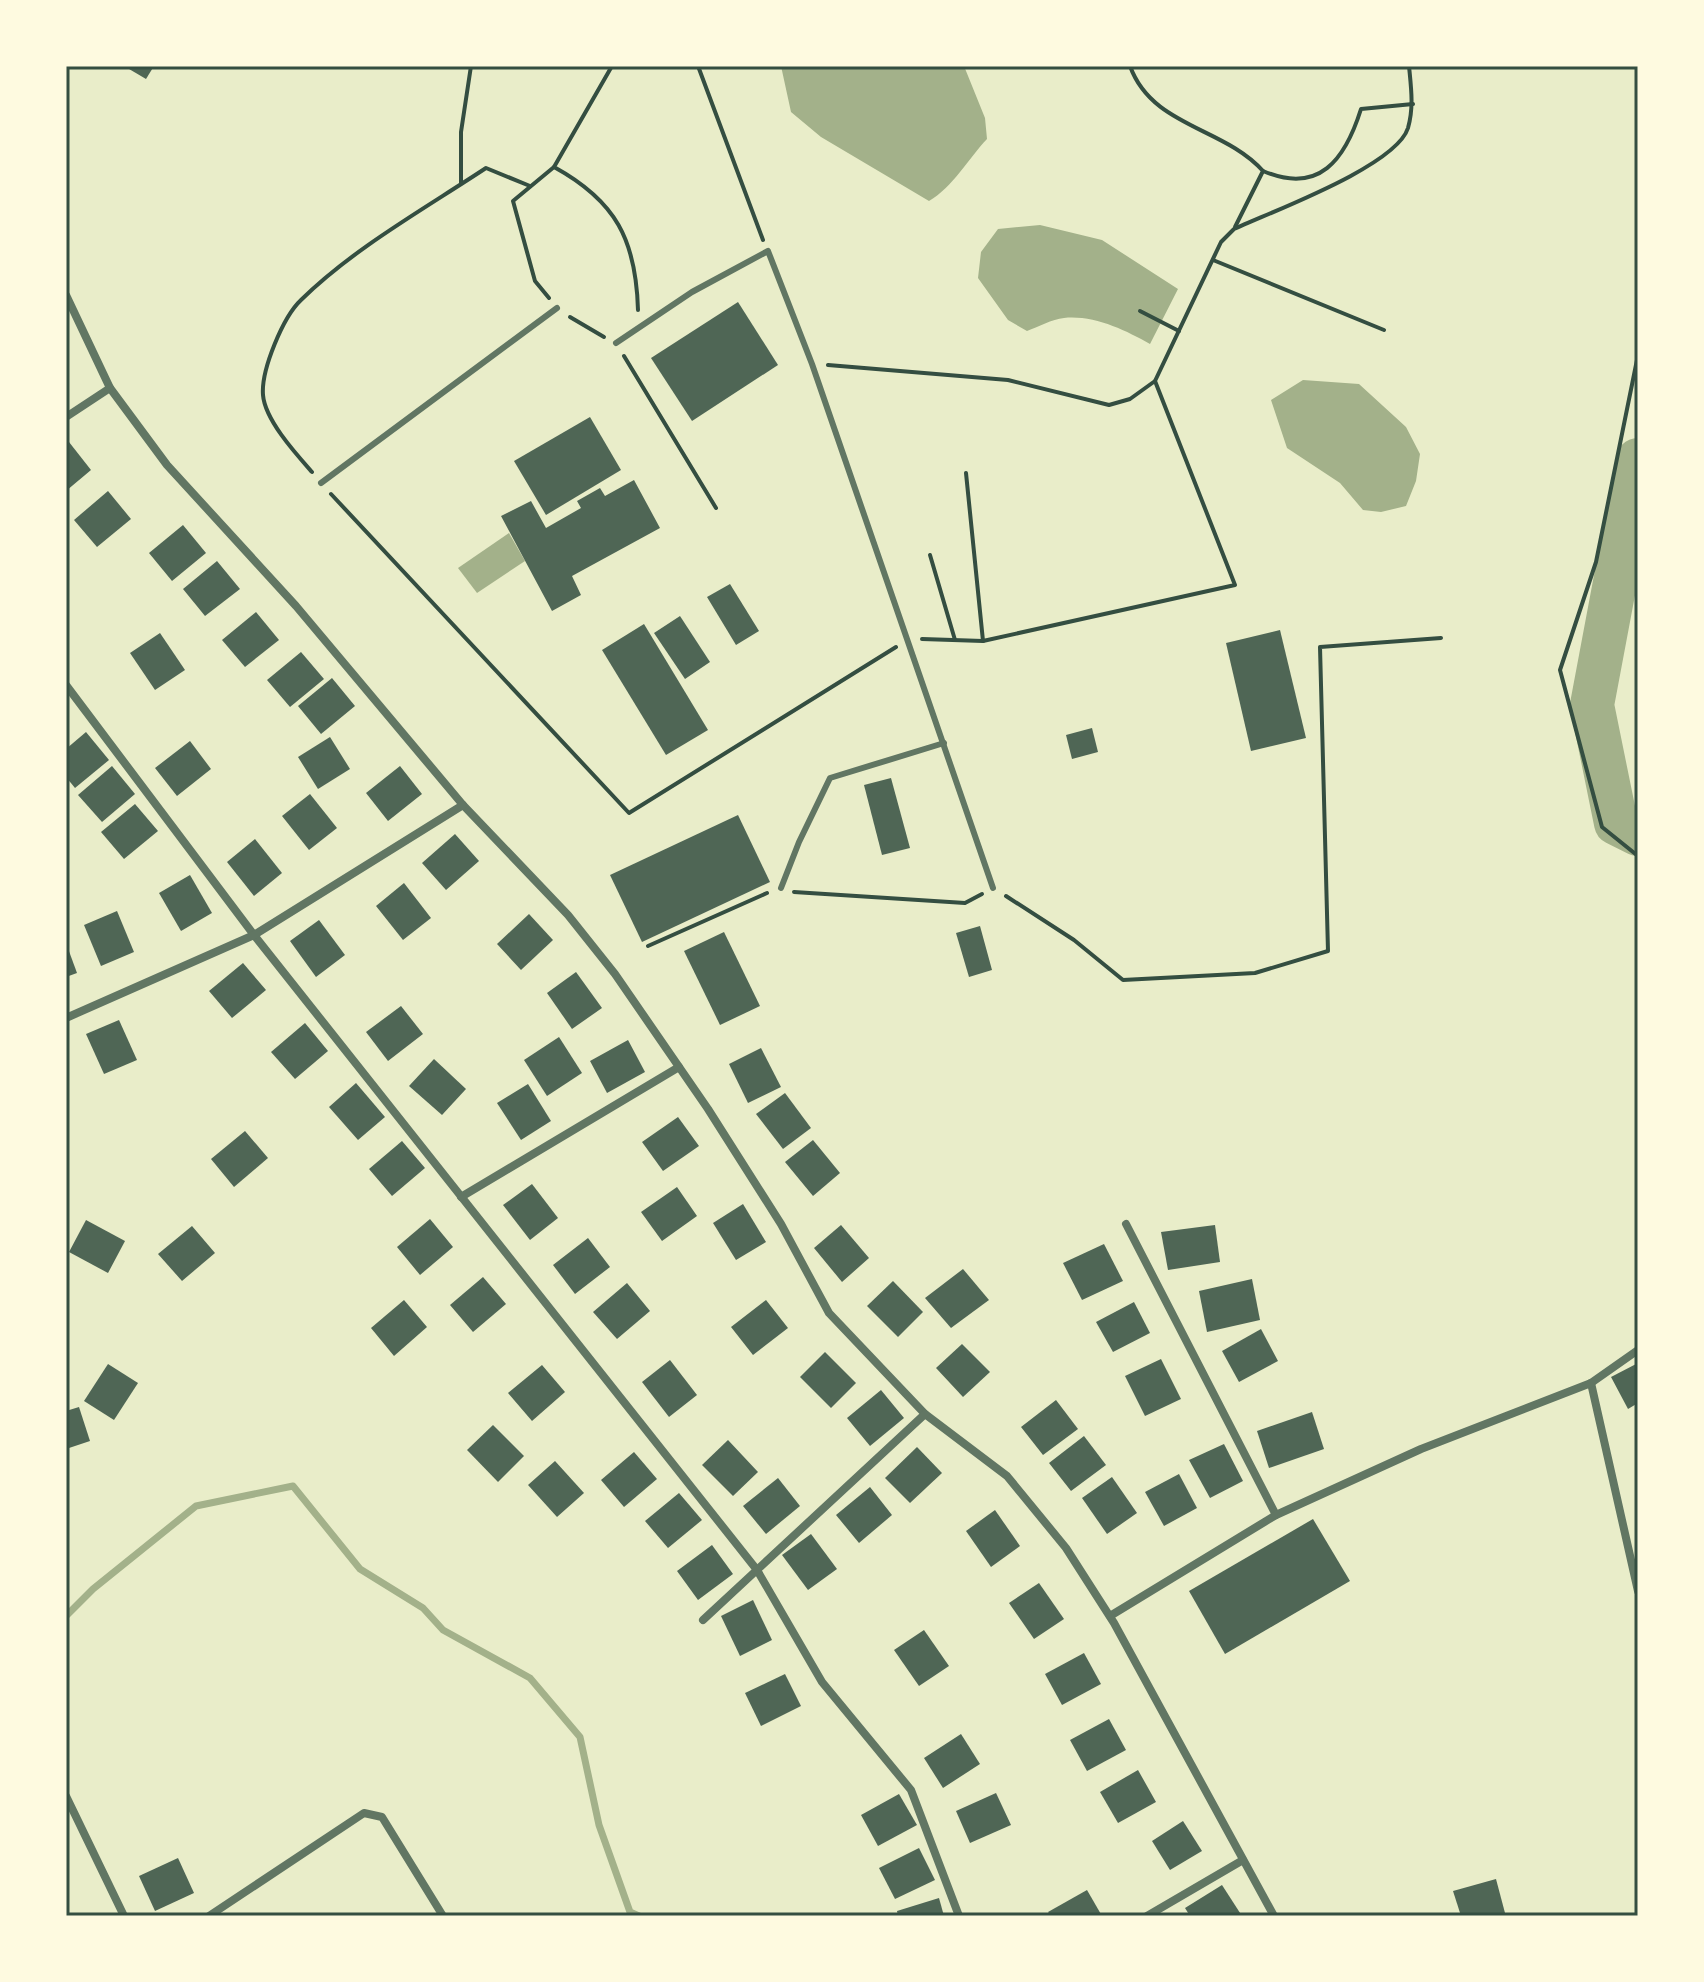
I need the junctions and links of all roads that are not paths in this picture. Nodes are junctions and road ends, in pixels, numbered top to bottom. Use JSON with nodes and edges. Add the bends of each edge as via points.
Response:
{"nodes":[{"id":1,"x":66,"y":295,"type":"edge"},
{"id":2,"x":557,"y":308,"type":"road end"},
{"id":3,"x":616,"y":343,"type":"road end"},
{"id":4,"x":110,"y":388,"type":"junction"},
{"id":5,"x":66,"y":417,"type":"edge"},
{"id":6,"x":321,"y":483,"type":"road end"},
{"id":7,"x":66,"y":685,"type":"edge"},
{"id":8,"x":944,"y":743,"type":"junction"},
{"id":9,"x":463,"y":805,"type":"junction"},
{"id":10,"x":781,"y":888,"type":"road end"},
{"id":11,"x":993,"y":888,"type":"road end"},
{"id":12,"x":254,"y":935,"type":"junction"},
{"id":13,"x":66,"y":1018,"type":"edge"},
{"id":14,"x":679,"y":1067,"type":"junction"},
{"id":15,"x":461,"y":1197,"type":"junction"},
{"id":16,"x":1126,"y":1224,"type":"dead end"},
{"id":17,"x":1638,"y":1350,"type":"edge"},
{"id":18,"x":1591,"y":1383,"type":"junction"},
{"id":19,"x":925,"y":1414,"type":"junction"},
{"id":20,"x":1276,"y":1515,"type":"junction"},
{"id":21,"x":757,"y":1570,"type":"junction"},
{"id":22,"x":1638,"y":1591,"type":"edge"},
{"id":23,"x":1110,"y":1616,"type":"junction"},
{"id":24,"x":703,"y":1620,"type":"dead end"},
{"id":25,"x":66,"y":1796,"type":"edge"},
{"id":26,"x":1243,"y":1860,"type":"junction"},
{"id":27,"x":124,"y":1916,"type":"edge"},
{"id":28,"x":209,"y":1916,"type":"edge"},
{"id":29,"x":443,"y":1916,"type":"edge"},
{"id":30,"x":959,"y":1916,"type":"edge"},
{"id":31,"x":1147,"y":1916,"type":"edge"},
{"id":32,"x":1274,"y":1916,"type":"edge"}],
"edges":[{"from":1,"to":4,"type":"street"},
{"from":2,"to":6,"type":"lane"},
{"from":3,"to":8,"type":"lane","via":[[692,292],[768,251]]},
{"from":4,"to":5,"type":"street"},
{"from":4,"to":9,"type":"street","via":[[167,465],[296,606]]},
{"from":7,"to":12,"type":"street"},
{"from":8,"to":10,"type":"lane","via":[[830,778]]},
{"from":8,"to":11,"type":"lane"},
{"from":9,"to":12,"type":"street"},
{"from":9,"to":14,"type":"street","via":[[568,915]]},
{"from":12,"to":13,"type":"street"},
{"from":12,"to":15,"type":"street"},
{"from":14,"to":15,"type":"street"},
{"from":14,"to":19,"type":"street","via":[[781,1224],[829,1313]]},
{"from":15,"to":21,"type":"street"},
{"from":16,"to":20,"type":"street"},
{"from":17,"to":18,"type":"street"},
{"from":18,"to":20,"type":"street","via":[[1421,1449]]},
{"from":18,"to":22,"type":"street"},
{"from":19,"to":21,"type":"street"},
{"from":19,"to":23,"type":"street","via":[[1007,1476],[1066,1548]]},
{"from":20,"to":23,"type":"street"},
{"from":21,"to":24,"type":"street"},
{"from":21,"to":30,"type":"street","via":[[822,1682],[911,1790]]},
{"from":23,"to":26,"type":"street"},
{"from":25,"to":27,"type":"street"},
{"from":26,"to":31,"type":"street"},
{"from":26,"to":32,"type":"street"},
{"from":28,"to":29,"type":"street","via":[[364,1813],[382,1817]]}]}
